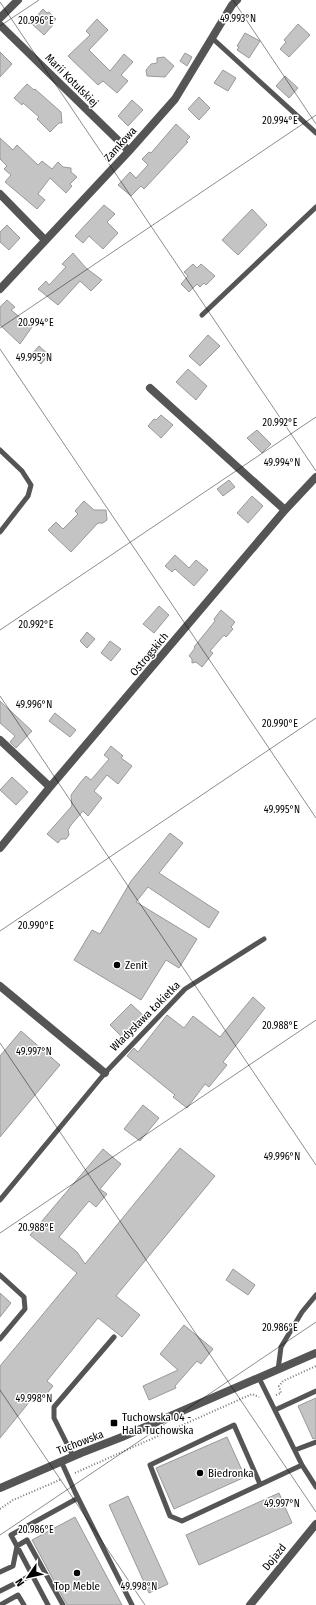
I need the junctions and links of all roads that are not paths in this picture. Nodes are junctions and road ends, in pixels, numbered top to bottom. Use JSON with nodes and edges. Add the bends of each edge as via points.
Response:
{"nodes":[{"id":1,"x":18,"y":0,"type":"edge"},
{"id":2,"x":237,"y":0,"type":"edge"},
{"id":3,"x":0,"y":18,"type":"edge"},
{"id":4,"x":0,"y":25,"type":"edge"},
{"id":5,"x":212,"y":38,"type":"junction"},
{"id":6,"x":316,"y":133,"type":"edge"},
{"id":7,"x":128,"y":151,"type":"junction"},
{"id":8,"x":0,"y":194,"type":"edge"},
{"id":9,"x":316,"y":207,"type":"edge"},
{"id":10,"x":45,"y":240,"type":"junction"},
{"id":11,"x":0,"y":289,"type":"edge"},
{"id":12,"x":202,"y":315,"type":"dead end"},
{"id":13,"x":150,"y":388,"type":"dead end"},
{"id":14,"x":0,"y":450,"type":"edge"},
{"id":15,"x":316,"y":477,"type":"edge"},
{"id":16,"x":285,"y":510,"type":"junction"},
{"id":17,"x":0,"y":532,"type":"edge"},
{"id":18,"x":0,"y":740,"type":"edge"},
{"id":19,"x":50,"y":787,"type":"junction"},
{"id":20,"x":0,"y":848,"type":"edge"},
{"id":21,"x":264,"y":939,"type":"dead end"},
{"id":22,"x":0,"y":986,"type":"edge"},
{"id":23,"x":105,"y":1073,"type":"junction"},
{"id":24,"x":0,"y":1200,"type":"edge"},
{"id":25,"x":0,"y":1275,"type":"edge"},
{"id":26,"x":316,"y":1295,"type":"edge"},
{"id":27,"x":114,"y":1337,"type":"dead end"},
{"id":28,"x":0,"y":1339,"type":"edge"},
{"id":29,"x":316,"y":1353,"type":"edge"},
{"id":30,"x":278,"y":1370,"type":"junction"},
{"id":31,"x":259,"y":1378,"type":"junction"},
{"id":32,"x":316,"y":1391,"type":"edge"},
{"id":33,"x":275,"y":1410,"type":"junction"},
{"id":34,"x":316,"y":1442,"type":"edge"},
{"id":35,"x":295,"y":1450,"type":"junction"},
{"id":36,"x":73,"y":1456,"type":"junction"},
{"id":37,"x":61,"y":1461,"type":"junction"},
{"id":38,"x":302,"y":1465,"type":"junction"},
{"id":39,"x":260,"y":1484,"type":"junction"},
{"id":40,"x":316,"y":1487,"type":"edge"},
{"id":41,"x":0,"y":1488,"type":"edge"},
{"id":42,"x":78,"y":1498,"type":"junction"},
{"id":43,"x":316,"y":1524,"type":"edge"},
{"id":44,"x":17,"y":1546,"type":"junction"},
{"id":45,"x":0,"y":1572,"type":"edge"},
{"id":46,"x":32,"y":1575,"type":"junction"},
{"id":47,"x":0,"y":1591,"type":"edge"},
{"id":48,"x":0,"y":1605,"type":"edge"},
{"id":49,"x":24,"y":1605,"type":"edge"},
{"id":50,"x":48,"y":1605,"type":"edge"},
{"id":51,"x":63,"y":1605,"type":"edge"},
{"id":52,"x":132,"y":1605,"type":"edge"},
{"id":53,"x":250,"y":1605,"type":"edge"}],
"edges":[{"from":1,"to":3,"type":"street"},
{"from":2,"to":5,"type":"street","name":"Zamkowa"},
{"from":4,"to":7,"type":"street","name":"Marii Kotulskiej"},
{"from":5,"to":6,"type":"lane"},
{"from":5,"to":7,"type":"street","name":"Zamkowa","via":[[175,99]]},
{"from":7,"to":10,"type":"street","name":"Zamkowa"},
{"from":8,"to":10,"type":"street"},
{"from":9,"to":12,"type":"lane"},
{"from":10,"to":11,"type":"street","name":"Zamkowa"},
{"from":13,"to":16,"type":"street"},
{"from":14,"to":17,"type":"lane","via":[[22,471],[31,485],[28,496]]},
{"from":15,"to":16,"type":"street","name":"Ostrogskich"},
{"from":16,"to":19,"type":"street","name":"Ostrogskich"},
{"from":18,"to":19,"type":"street"},
{"from":19,"to":20,"type":"street","name":"Ostrogskich"},
{"from":21,"to":23,"type":"lane","name":"Władysława Łokietka","via":[[185,989]]},
{"from":22,"to":23,"type":"street"},
{"from":23,"to":24,"type":"lane","name":"Władysława Łokietka"},
{"from":25,"to":28,"type":"lane","via":[[24,1297],[25,1309]]},
{"from":26,"to":30,"type":"lane","via":[[302,1312],[281,1347]]},
{"from":27,"to":36,"type":"lane","via":[[54,1407],[54,1418]]},
{"from":29,"to":30,"type":"street","name":"Tuchowska"},
{"from":30,"to":31,"type":"street","name":"Tuchowska"},
{"from":31,"to":33,"type":"lane"},
{"from":31,"to":36,"type":"street","name":"Tuchowska"},
{"from":32,"to":33,"type":"lane"},
{"from":33,"to":35,"type":"lane"},
{"from":34,"to":35,"type":"lane"},
{"from":35,"to":38,"type":"lane"},
{"from":36,"to":37,"type":"street","name":"Tuchowska"},
{"from":37,"to":41,"type":"street","name":"Tuchowska"},
{"from":37,"to":42,"type":"lane"},
{"from":38,"to":39,"type":"lane"},
{"from":38,"to":40,"type":"lane"},
{"from":39,"to":39,"type":"lane","via":[[182,1521],[170,1516],[150,1465],[234,1425]]},
{"from":42,"to":44,"type":"lane","via":[[12,1535]]},
{"from":42,"to":52,"type":"lane"},
{"from":43,"to":53,"type":"street","name":"Dojazd"},
{"from":44,"to":45,"type":"lane","via":[[12,1566]]},
{"from":44,"to":46,"type":"lane"},
{"from":44,"to":51,"type":"lane","via":[[27,1540]]},
{"from":46,"to":47,"type":"lane"},
{"from":46,"to":50,"type":"lane"},
{"from":48,"to":49,"type":"lane","via":[[18,1595]]}]}
